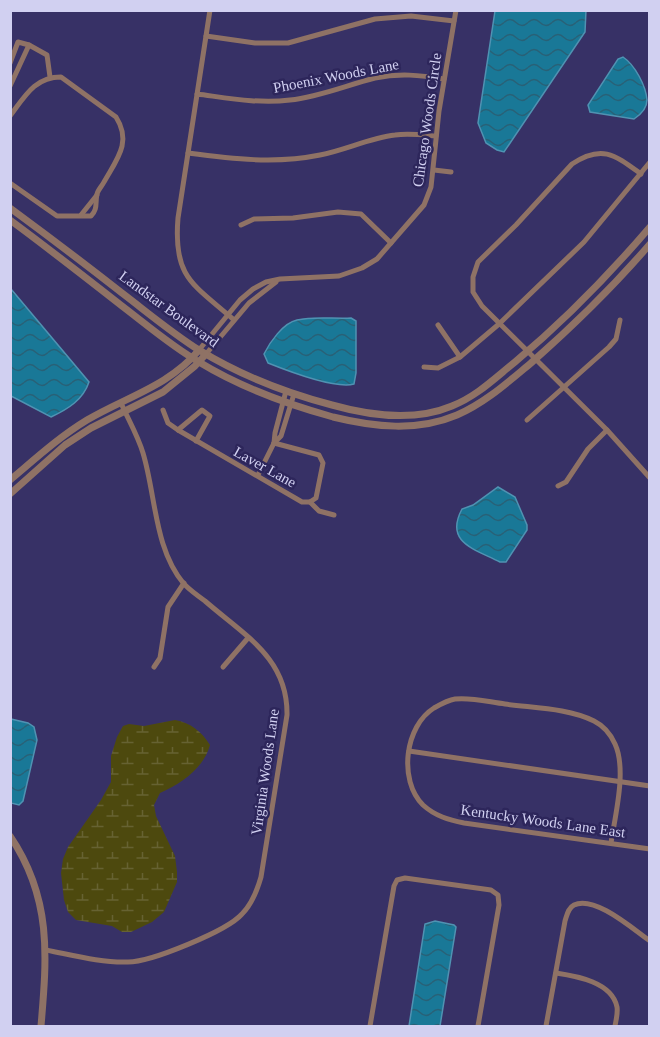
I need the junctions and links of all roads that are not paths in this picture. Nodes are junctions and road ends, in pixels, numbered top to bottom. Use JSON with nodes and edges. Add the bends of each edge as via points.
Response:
{"nodes":[{"id":1,"x":210,"y":10,"type":"edge"},
{"id":2,"x":456,"y":10,"type":"edge"},
{"id":3,"x":454,"y":21,"type":"junction"},
{"id":4,"x":206,"y":36,"type":"junction"},
{"id":5,"x":29,"y":45,"type":"junction"},
{"id":6,"x":10,"y":63,"type":"edge"},
{"id":7,"x":50,"y":77,"type":"junction"},
{"id":8,"x":444,"y":79,"type":"junction"},
{"id":9,"x":10,"y":86,"type":"edge"},
{"id":10,"x":197,"y":94,"type":"junction"},
{"id":11,"x":10,"y":116,"type":"edge"},
{"id":12,"x":436,"y":136,"type":"junction"},
{"id":13,"x":188,"y":153,"type":"junction"},
{"id":14,"x":650,"y":162,"type":"edge"},
{"id":15,"x":434,"y":170,"type":"junction"},
{"id":16,"x":451,"y":172,"type":"dead end"},
{"id":17,"x":641,"y":174,"type":"junction"},
{"id":18,"x":10,"y":183,"type":"edge"},
{"id":19,"x":97,"y":195,"type":"junction"},
{"id":20,"x":10,"y":208,"type":"edge"},
{"id":21,"x":81,"y":215,"type":"junction"},
{"id":22,"x":10,"y":220,"type":"edge"},
{"id":23,"x":242,"y":225,"type":"dead end"},
{"id":24,"x":650,"y":227,"type":"edge"},
{"id":25,"x":391,"y":243,"type":"junction"},
{"id":26,"x":650,"y":244,"type":"edge"},
{"id":27,"x":280,"y":279,"type":"junction"},
{"id":28,"x":229,"y":315,"type":"junction"},
{"id":29,"x":234,"y":320,"type":"junction"},
{"id":30,"x":620,"y":320,"type":"dead end"},
{"id":31,"x":499,"y":324,"type":"junction"},
{"id":32,"x":438,"y":325,"type":"dead end"},
{"id":33,"x":203,"y":352,"type":"junction"},
{"id":34,"x":527,"y":352,"type":"junction"},
{"id":35,"x":460,"y":357,"type":"junction"},
{"id":36,"x":534,"y":359,"type":"junction"},
{"id":37,"x":195,"y":360,"type":"junction"},
{"id":38,"x":424,"y":367,"type":"dead end"},
{"id":39,"x":564,"y":386,"type":"junction"},
{"id":40,"x":286,"y":392,"type":"junction"},
{"id":41,"x":294,"y":394,"type":"junction"},
{"id":42,"x":282,"y":402,"type":"junction"},
{"id":43,"x":122,"y":403,"type":"junction"},
{"id":44,"x":291,"y":405,"type":"junction"},
{"id":45,"x":163,"y":410,"type":"dead end"},
{"id":46,"x":125,"y":411,"type":"junction"},
{"id":47,"x":527,"y":420,"type":"dead end"},
{"id":48,"x":178,"y":430,"type":"junction"},
{"id":49,"x":607,"y":430,"type":"junction"},
{"id":50,"x":196,"y":441,"type":"junction"},
{"id":51,"x":274,"y":442,"type":"junction"},
{"id":52,"x":258,"y":476,"type":"junction"},
{"id":53,"x":650,"y":478,"type":"edge"},
{"id":54,"x":10,"y":480,"type":"edge"},
{"id":55,"x":558,"y":486,"type":"dead end"},
{"id":56,"x":10,"y":494,"type":"edge"},
{"id":57,"x":310,"y":502,"type":"junction"},
{"id":58,"x":334,"y":515,"type":"dead end"},
{"id":59,"x":184,"y":584,"type":"junction"},
{"id":60,"x":248,"y":638,"type":"junction"},
{"id":61,"x":154,"y":667,"type":"dead end"},
{"id":62,"x":223,"y":668,"type":"dead end"},
{"id":63,"x":409,"y":751,"type":"junction"},
{"id":64,"x":619,"y":782,"type":"junction"},
{"id":65,"x":650,"y":786,"type":"edge"},
{"id":66,"x":10,"y":837,"type":"edge"},
{"id":67,"x":611,"y":843,"type":"junction"},
{"id":68,"x":650,"y":849,"type":"edge"},
{"id":69,"x":650,"y":941,"type":"edge"},
{"id":70,"x":46,"y":950,"type":"junction"},
{"id":71,"x":556,"y":973,"type":"junction"},
{"id":72,"x":41,"y":1026,"type":"edge"},
{"id":73,"x":370,"y":1026,"type":"edge"},
{"id":74,"x":478,"y":1026,"type":"edge"},
{"id":75,"x":546,"y":1026,"type":"edge"},
{"id":76,"x":615,"y":1026,"type":"edge"}],
"edges":[{"from":1,"to":4,"type":"street"},
{"from":2,"to":3,"type":"street","name":"Chicago Woods Circle"},
{"from":3,"to":4,"type":"street","via":[[411,16],[375,19],[288,43]]},
{"from":3,"to":8,"type":"street","name":"Chicago Woods Circle"},
{"from":4,"to":10,"type":"street"},
{"from":5,"to":6,"type":"street","via":[[18,42]]},
{"from":5,"to":7,"type":"street","via":[[47,55]]},
{"from":5,"to":9,"type":"street"},
{"from":7,"to":11,"type":"street","via":[[39,81]]},
{"from":7,"to":19,"type":"street","via":[[61,77],[116,117],[122,126],[121,151]]},
{"from":8,"to":10,"type":"street","name":"Phoenix Woods Lane","via":[[396,75],[292,100],[266,102]]},
{"from":8,"to":12,"type":"street","name":"Chicago Woods Circle"},
{"from":10,"to":13,"type":"street"},
{"from":12,"to":13,"type":"street","via":[[395,135],[321,155],[289,159],[231,159]]},
{"from":12,"to":15,"type":"street","name":"Chicago Woods Circle"},
{"from":13,"to":28,"type":"street","via":[[176,243],[181,267],[199,291]]},
{"from":14,"to":17,"type":"street"},
{"from":15,"to":16,"type":"street"},
{"from":15,"to":25,"type":"street","name":"Chicago Woods Circle","via":[[424,205]]},
{"from":17,"to":31,"type":"street","via":[[584,242]]},
{"from":17,"to":31,"type":"street","via":[[611,154],[583,157],[478,262],[473,292]]},
{"from":18,"to":21,"type":"street","via":[[57,216]]},
{"from":19,"to":21,"type":"street"},
{"from":19,"to":21,"type":"street","via":[[96,211],[92,216]]},
{"from":20,"to":33,"type":"street","name":"Landstar Boulevard"},
{"from":22,"to":37,"type":"street","name":"Landstar Boulevard"},
{"from":23,"to":25,"type":"street","via":[[254,219],[338,212],[361,214]]},
{"from":24,"to":34,"type":"street","name":"Landstar Boulevard"},
{"from":25,"to":27,"type":"street","name":"Chicago Woods Circle","via":[[377,259],[339,276]]},
{"from":26,"to":36,"type":"street","name":"Landstar Boulevard","via":[[603,296]]},
{"from":27,"to":28,"type":"street","name":"Chicago Woods Circle","via":[[253,289]]},
{"from":27,"to":29,"type":"street"},
{"from":28,"to":29,"type":"street"},
{"from":28,"to":33,"type":"street","name":"Chicago Woods Circle"},
{"from":29,"to":33,"type":"street"},
{"from":30,"to":39,"type":"street","via":[[616,339]]},
{"from":31,"to":34,"type":"street"},
{"from":31,"to":35,"type":"street"},
{"from":32,"to":35,"type":"street"},
{"from":33,"to":37,"type":"street"},
{"from":33,"to":40,"type":"street","name":"Landstar Boulevard"},
{"from":34,"to":36,"type":"street"},
{"from":34,"to":41,"type":"street","name":"Landstar Boulevard","via":[[480,391],[426,414],[372,414]]},
{"from":35,"to":38,"type":"street","via":[[438,368]]},
{"from":36,"to":39,"type":"street"},
{"from":36,"to":44,"type":"street","name":"Landstar Boulevard","via":[[483,401],[427,425],[371,425]]},
{"from":37,"to":42,"type":"street","name":"Landstar Boulevard"},
{"from":37,"to":43,"type":"street"},
{"from":37,"to":46,"type":"street","via":[[163,393]]},
{"from":39,"to":47,"type":"street"},
{"from":39,"to":49,"type":"street"},
{"from":40,"to":41,"type":"street","name":"Landstar Boulevard"},
{"from":40,"to":42,"type":"street"},
{"from":41,"to":44,"type":"street"},
{"from":42,"to":44,"type":"street","name":"Landstar Boulevard"},
{"from":42,"to":51,"type":"street"},
{"from":43,"to":46,"type":"street","name":"Virginia Woods Lane"},
{"from":43,"to":54,"type":"street","via":[[59,438]]},
{"from":44,"to":51,"type":"street","via":[[281,436]]},
{"from":45,"to":48,"type":"street","name":"Laver Lane","via":[[168,423]]},
{"from":46,"to":56,"type":"street","via":[[65,445]]},
{"from":46,"to":59,"type":"street","name":"Virginia Woods Lane","via":[[143,451],[158,530]]},
{"from":48,"to":50,"type":"street","name":"Laver Lane"},
{"from":48,"to":50,"type":"street","via":[[202,410],[210,416]]},
{"from":49,"to":53,"type":"street"},
{"from":49,"to":55,"type":"street","via":[[588,449],[566,482]]},
{"from":50,"to":52,"type":"street","name":"Laver Lane"},
{"from":51,"to":52,"type":"street"},
{"from":51,"to":57,"type":"street","name":"Laver Lane","via":[[319,454],[323,463],[316,498]]},
{"from":52,"to":57,"type":"street","name":"Laver Lane","via":[[302,502]]},
{"from":57,"to":58,"type":"street","via":[[320,511]]},
{"from":59,"to":60,"type":"street","name":"Virginia Woods Lane"},
{"from":59,"to":61,"type":"street","via":[[168,607],[160,658]]},
{"from":60,"to":62,"type":"street"},
{"from":60,"to":70,"type":"street","name":"Virginia Woods Lane","via":[[269,657],[287,699],[261,877],[249,905],[242,915],[220,930],[145,960],[117,962]]},
{"from":63,"to":64,"type":"street"},
{"from":63,"to":64,"type":"street","via":[[422,719],[433,709],[455,699],[474,699],[592,720],[609,733],[619,754]]},
{"from":63,"to":67,"type":"street","name":"Kentucky Woods Lane East","via":[[412,788],[424,806],[438,816]]},
{"from":64,"to":65,"type":"street"},
{"from":64,"to":67,"type":"street"},
{"from":66,"to":70,"type":"street","via":[[36,886]]},
{"from":67,"to":68,"type":"street","name":"Kentucky Woods Lane East"},
{"from":69,"to":71,"type":"street","via":[[608,911],[574,905],[565,921]]},
{"from":70,"to":72,"type":"street"},
{"from":71,"to":75,"type":"street"},
{"from":71,"to":76,"type":"street","via":[[588,979],[610,995],[617,1009]]},
{"from":73,"to":74,"type":"street","via":[[394,886],[397,880],[405,878],[491,890],[498,895]]}]}
